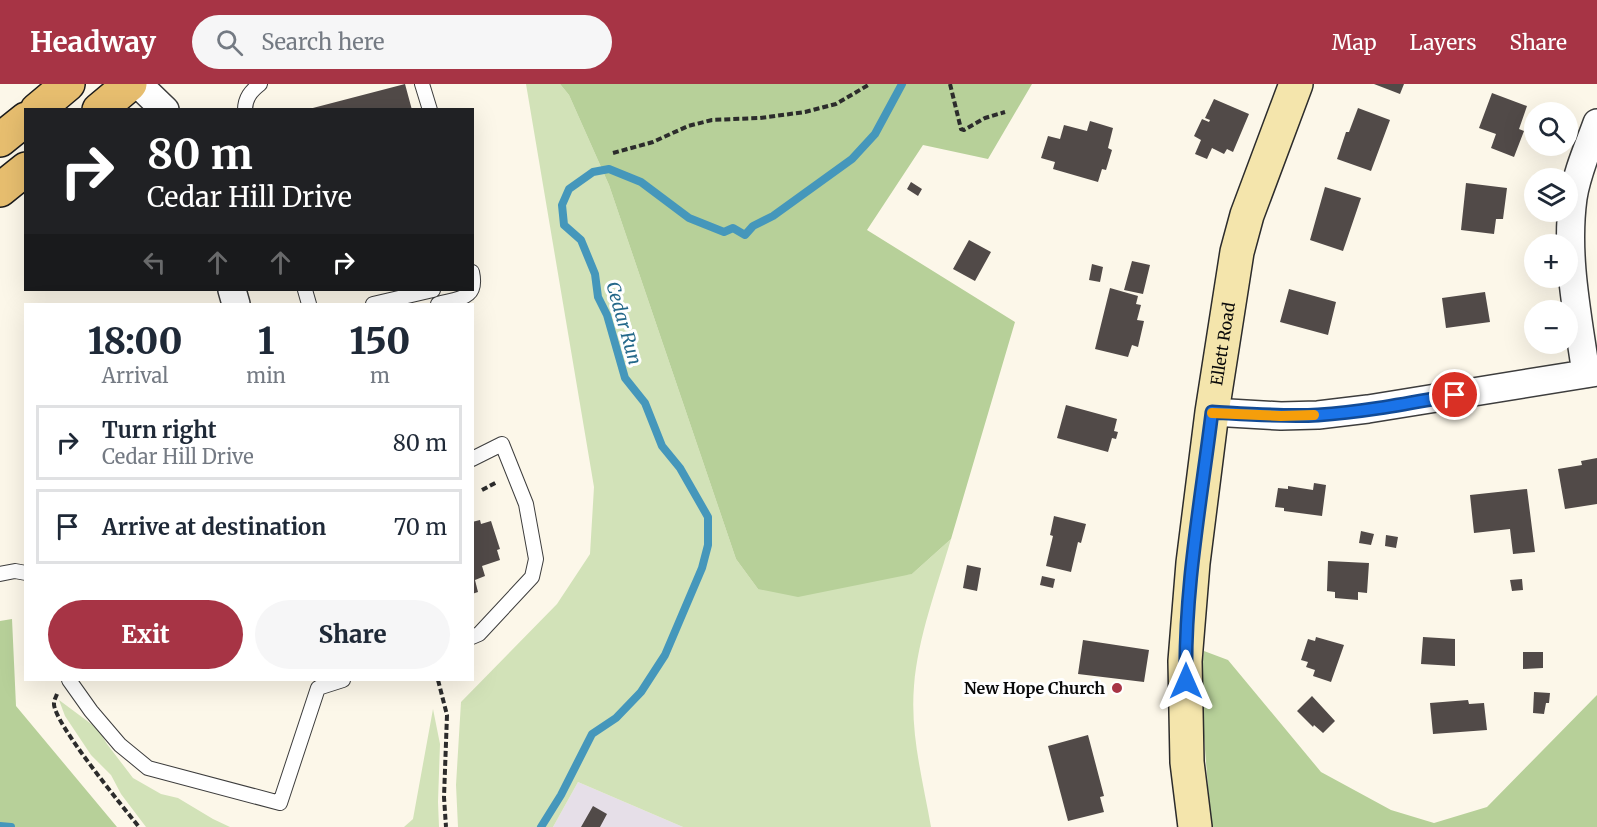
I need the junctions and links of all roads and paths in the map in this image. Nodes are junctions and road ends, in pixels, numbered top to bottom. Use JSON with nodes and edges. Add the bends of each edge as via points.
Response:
{"nodes":[{"id":1,"x":68,"y":84,"type":"edge"},
{"id":2,"x":130,"y":84,"type":"edge"},
{"id":3,"x":138,"y":84,"type":"edge"},
{"id":4,"x":260,"y":84,"type":"edge"},
{"id":5,"x":422,"y":84,"type":"edge"},
{"id":6,"x":870,"y":84,"type":"edge"},
{"id":7,"x":950,"y":84,"type":"edge"},
{"id":8,"x":1296,"y":84,"type":"edge"},
{"id":9,"x":39,"y":108,"type":"edge"},
{"id":10,"x":101,"y":108,"type":"edge"},
{"id":11,"x":163,"y":108,"type":"edge"},
{"id":12,"x":245,"y":108,"type":"edge"},
{"id":13,"x":429,"y":108,"type":"edge"},
{"id":14,"x":1005,"y":112,"type":"dead end"},
{"id":15,"x":24,"y":121,"type":"edge"},
{"id":16,"x":1597,"y":123,"type":"edge"},
{"id":17,"x":0,"y":141,"type":"edge"},
{"id":18,"x":613,"y":153,"type":"dead end"},
{"id":19,"x":24,"y":171,"type":"edge"},
{"id":20,"x":0,"y":190,"type":"edge"},
{"id":21,"x":429,"y":291,"type":"edge"},
{"id":22,"x":473,"y":291,"type":"edge"},
{"id":23,"x":377,"y":303,"type":"edge"},
{"id":24,"x":442,"y":303,"type":"edge"},
{"id":25,"x":1592,"y":373,"type":"edge"},
{"id":26,"x":1212,"y":412,"type":"junction"},
{"id":27,"x":474,"y":458,"type":"edge"},
{"id":28,"x":24,"y":573,"type":"edge"},
{"id":29,"x":0,"y":574,"type":"edge"},
{"id":30,"x":474,"y":636,"type":"edge"},
{"id":31,"x":340,"y":681,"type":"edge"},
{"id":32,"x":438,"y":681,"type":"edge"},
{"id":33,"x":64,"y":683,"type":"edge"},
{"id":34,"x":139,"y":827,"type":"edge"},
{"id":35,"x":446,"y":827,"type":"edge"},
{"id":36,"x":1195,"y":827,"type":"edge"}],
"edges":[{"from":1,"to":9,"type":"main road"},
{"from":2,"to":10,"type":"main road"},
{"from":3,"to":11,"type":"street"},
{"from":4,"to":12,"type":"lane","via":[[245,102]]},
{"from":5,"to":13,"type":"lane"},
{"from":6,"to":18,"type":"path","via":[[836,104],[760,118],[712,120]]},
{"from":7,"to":14,"type":"path","via":[[961,129]]},
{"from":8,"to":26,"type":"street","name":"Ellett Road","via":[[1237,252]]},
{"from":15,"to":17,"type":"main road"},
{"from":16,"to":25,"type":"street","via":[[1578,177],[1570,235],[1572,274]]},
{"from":19,"to":20,"type":"main road"},
{"from":21,"to":23,"type":"lane"},
{"from":22,"to":24,"type":"lane","via":[[466,297]]},
{"from":25,"to":26,"type":"street","via":[[1318,415]]},
{"from":26,"to":36,"type":"street","name":"Ellett Road","via":[[1186,652],[1187,762]]},
{"from":27,"to":30,"type":"lane","via":[[502,444],[526,504],[536,559],[532,577]]},
{"from":28,"to":29,"type":"lane"},
{"from":31,"to":33,"type":"lane","via":[[318,688],[280,802],[148,768],[120,745]]},
{"from":32,"to":35,"type":"path","via":[[447,715]]},
{"from":33,"to":34,"type":"path","via":[[54,704],[58,719]]}]}
